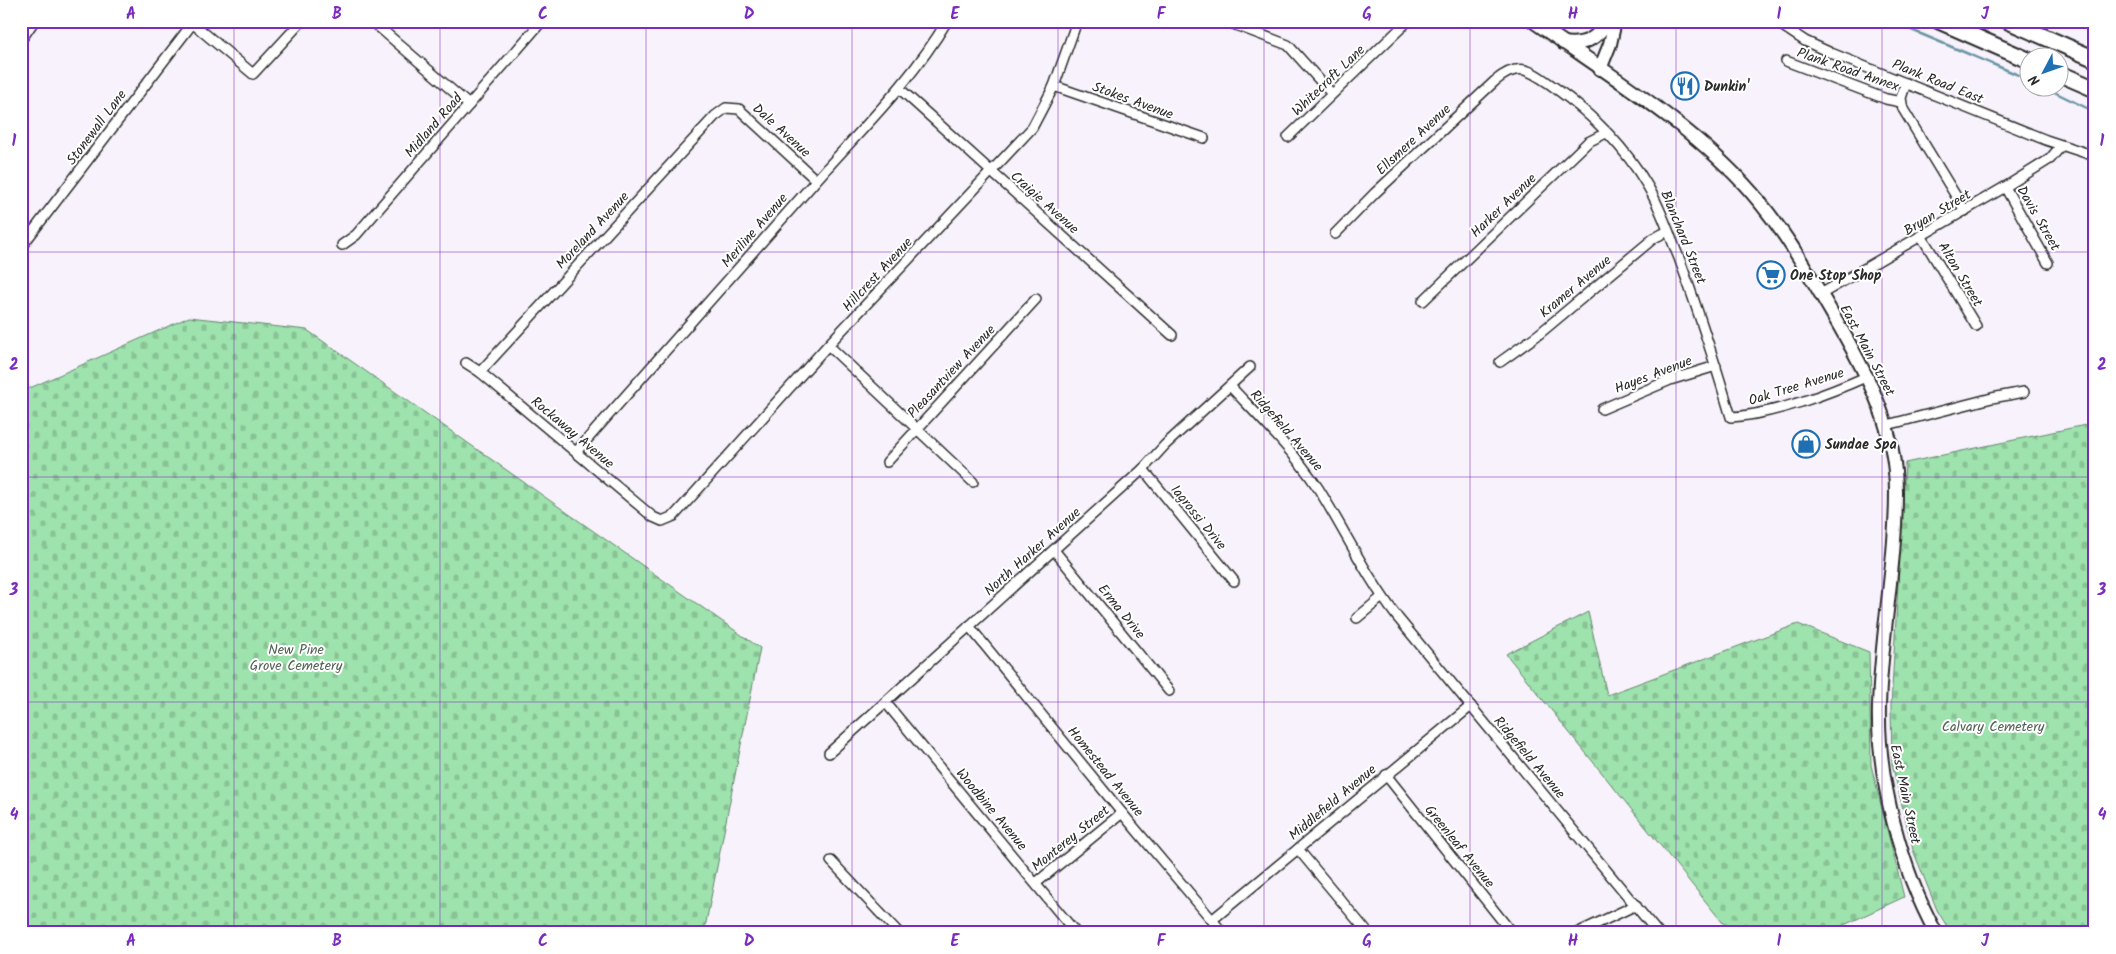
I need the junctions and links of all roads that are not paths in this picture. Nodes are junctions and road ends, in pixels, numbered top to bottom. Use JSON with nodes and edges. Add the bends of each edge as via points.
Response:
{"nodes":[{"id":1,"x":34,"y":21,"type":"edge"},
{"id":2,"x":302,"y":21,"type":"edge"},
{"id":3,"x":372,"y":21,"type":"edge"},
{"id":4,"x":542,"y":21,"type":"edge"},
{"id":5,"x":947,"y":21,"type":"edge"},
{"id":6,"x":1077,"y":21,"type":"edge"},
{"id":7,"x":1225,"y":21,"type":"edge"},
{"id":8,"x":1408,"y":21,"type":"edge"},
{"id":9,"x":1532,"y":21,"type":"edge"},
{"id":10,"x":1608,"y":21,"type":"edge"},
{"id":11,"x":1615,"y":21,"type":"edge"},
{"id":12,"x":1776,"y":21,"type":"edge"},
{"id":13,"x":1939,"y":21,"type":"edge"},
{"id":14,"x":2008,"y":21,"type":"edge"},
{"id":15,"x":191,"y":23,"type":"edge"},
{"id":16,"x":21,"y":40,"type":"edge"},
{"id":17,"x":1563,"y":43,"type":"junction"},
{"id":18,"x":2018,"y":56,"type":"edge"},
{"id":19,"x":2095,"y":59,"type":"edge"},
{"id":20,"x":1786,"y":61,"type":"dead end"},
{"id":21,"x":1513,"y":69,"type":"joint"},
{"id":22,"x":1600,"y":69,"type":"junction"},
{"id":23,"x":2068,"y":77,"type":"edge"},
{"id":24,"x":1906,"y":83,"type":"junction"},
{"id":25,"x":1054,"y":86,"type":"junction"},
{"id":26,"x":900,"y":88,"type":"junction"},
{"id":27,"x":2095,"y":89,"type":"edge"},
{"id":28,"x":1332,"y":94,"type":"junction"},
{"id":29,"x":1901,"y":102,"type":"junction"},
{"id":30,"x":469,"y":105,"type":"junction"},
{"id":31,"x":726,"y":108,"type":"joint"},
{"id":32,"x":1606,"y":133,"type":"junction"},
{"id":33,"x":1288,"y":137,"type":"dead end"},
{"id":34,"x":1204,"y":138,"type":"dead end"},
{"id":35,"x":2061,"y":146,"type":"junction"},
{"id":36,"x":2095,"y":156,"type":"edge"},
{"id":37,"x":992,"y":172,"type":"junction"},
{"id":38,"x":816,"y":180,"type":"junction"},
{"id":39,"x":2005,"y":187,"type":"junction"},
{"id":40,"x":1965,"y":211,"type":"junction"},
{"id":41,"x":1668,"y":231,"type":"junction"},
{"id":42,"x":1335,"y":234,"type":"dead end"},
{"id":43,"x":1922,"y":237,"type":"junction"},
{"id":44,"x":342,"y":245,"type":"dead end"},
{"id":45,"x":21,"y":247,"type":"edge"},
{"id":46,"x":2048,"y":263,"type":"dead end"},
{"id":47,"x":1820,"y":294,"type":"junction"},
{"id":48,"x":1036,"y":299,"type":"dead end"},
{"id":49,"x":1423,"y":301,"type":"dead end"},
{"id":50,"x":1976,"y":326,"type":"dead end"},
{"id":51,"x":1172,"y":335,"type":"dead end"},
{"id":52,"x":828,"y":345,"type":"junction"},
{"id":53,"x":1500,"y":362,"type":"dead end"},
{"id":54,"x":466,"y":363,"type":"dead end"},
{"id":55,"x":1716,"y":366,"type":"junction"},
{"id":56,"x":1250,"y":367,"type":"dead end"},
{"id":57,"x":480,"y":372,"type":"junction"},
{"id":58,"x":1868,"y":376,"type":"junction"},
{"id":59,"x":1230,"y":386,"type":"junction"},
{"id":60,"x":2024,"y":392,"type":"dead end"},
{"id":61,"x":1602,"y":409,"type":"dead end"},
{"id":62,"x":1731,"y":417,"type":"joint"},
{"id":63,"x":1887,"y":425,"type":"junction"},
{"id":64,"x":915,"y":429,"type":"junction"},
{"id":65,"x":576,"y":452,"type":"junction"},
{"id":66,"x":888,"y":462,"type":"dead end"},
{"id":67,"x":1144,"y":470,"type":"junction"},
{"id":68,"x":973,"y":482,"type":"dead end"},
{"id":69,"x":662,"y":521,"type":"joint"},
{"id":70,"x":1054,"y":550,"type":"junction"},
{"id":71,"x":1234,"y":581,"type":"dead end"},
{"id":72,"x":1382,"y":597,"type":"junction"},
{"id":73,"x":1357,"y":618,"type":"dead end"},
{"id":74,"x":969,"y":626,"type":"junction"},
{"id":75,"x":1169,"y":691,"type":"dead end"},
{"id":76,"x":886,"y":703,"type":"junction"},
{"id":77,"x":1471,"y":706,"type":"junction"},
{"id":78,"x":830,"y":753,"type":"dead end"},
{"id":79,"x":1386,"y":776,"type":"junction"},
{"id":80,"x":1122,"y":814,"type":"junction"},
{"id":81,"x":1298,"y":849,"type":"junction"},
{"id":82,"x":831,"y":860,"type":"dead end"},
{"id":83,"x":1036,"y":883,"type":"junction"},
{"id":84,"x":1636,"y":906,"type":"junction"},
{"id":85,"x":1212,"y":920,"type":"junction"},
{"id":86,"x":899,"y":933,"type":"edge"},
{"id":87,"x":1076,"y":933,"type":"edge"},
{"id":88,"x":1223,"y":933,"type":"edge"},
{"id":89,"x":1368,"y":933,"type":"edge"},
{"id":90,"x":1512,"y":933,"type":"edge"},
{"id":91,"x":1578,"y":933,"type":"edge"},
{"id":92,"x":1658,"y":933,"type":"edge"},
{"id":93,"x":1936,"y":933,"type":"edge"}],
"edges":[{"from":1,"to":16,"type":"street"},
{"from":2,"to":15,"type":"street","via":[[253,74]]},
{"from":3,"to":30,"type":"street"},
{"from":4,"to":30,"type":"street","name":"Midland Road"},
{"from":5,"to":26,"type":"street","name":"Meriline Avenue","via":[[926,56]]},
{"from":6,"to":25,"type":"street","name":"Hillcrest Avenue"},
{"from":7,"to":28,"type":"street","via":[[1288,45]]},
{"from":8,"to":28,"type":"street","name":"Whitecroft Lane"},
{"from":9,"to":17,"type":"main road","name":"East Main Street"},
{"from":10,"to":17,"type":"main road","via":[[1589,42],[1577,45]]},
{"from":11,"to":22,"type":"main road"},
{"from":12,"to":24,"type":"street","name":"Plank Road East","via":[[1816,47]]},
{"from":13,"to":18,"type":"highway"},
{"from":14,"to":19,"type":"highway"},
{"from":15,"to":45,"type":"street","name":"Stonewall Lane"},
{"from":17,"to":22,"type":"main road","name":"East Main Street"},
{"from":20,"to":29,"type":"street","name":"Plank Road Annex"},
{"from":21,"to":32,"type":"street","name":"Blanchard Street","via":[[1529,71],[1561,92]]},
{"from":21,"to":42,"type":"street","name":"Ellsmere Avenue","via":[[1495,81]]},
{"from":22,"to":47,"type":"main road","name":"East Main Street","via":[[1688,132],[1730,170],[1773,218]]},
{"from":23,"to":27,"type":"highway"},
{"from":24,"to":29,"type":"street"},
{"from":24,"to":35,"type":"street","name":"Plank Road East"},
{"from":25,"to":34,"type":"street","name":"Stokes Avenue"},
{"from":25,"to":37,"type":"street","name":"Hillcrest Avenue","via":[[1032,128]]},
{"from":26,"to":37,"type":"street","name":"Craigie Avenue"},
{"from":26,"to":38,"type":"street","name":"Meriline Avenue"},
{"from":28,"to":33,"type":"street","name":"Whitecroft Lane"},
{"from":29,"to":40,"type":"street"},
{"from":30,"to":44,"type":"street","name":"Midland Road","via":[[356,235]]},
{"from":31,"to":38,"type":"street","name":"Dale Avenue","via":[[739,109]]},
{"from":31,"to":57,"type":"street","name":"Moreland Avenue","via":[[708,123]]},
{"from":32,"to":41,"type":"street","name":"Blanchard Street","via":[[1646,183]]},
{"from":32,"to":49,"type":"street","name":"Harker Avenue","via":[[1588,142]]},
{"from":35,"to":36,"type":"street","name":"Plank Road East"},
{"from":35,"to":39,"type":"street","name":"Bryan Street","via":[[2050,159]]},
{"from":37,"to":51,"type":"street","name":"Craigie Avenue"},
{"from":37,"to":52,"type":"street","name":"Hillcrest Avenue"},
{"from":38,"to":65,"type":"street","name":"Meriline Avenue"},
{"from":39,"to":40,"type":"street","name":"Bryan Street"},
{"from":39,"to":46,"type":"street","name":"Davis Street"},
{"from":40,"to":43,"type":"street","name":"Bryan Street"},
{"from":41,"to":53,"type":"street","name":"Kramer Avenue","via":[[1654,238],[1539,334]]},
{"from":41,"to":55,"type":"street","name":"Blanchard Street"},
{"from":43,"to":47,"type":"street","name":"Bryan Street"},
{"from":43,"to":50,"type":"street","name":"Alton Street"},
{"from":47,"to":58,"type":"main road","name":"East Main Street"},
{"from":48,"to":64,"type":"street","name":"Pleasantview Avenue"},
{"from":52,"to":64,"type":"street"},
{"from":52,"to":69,"type":"street","name":"Hillcrest Avenue","via":[[674,516]]},
{"from":54,"to":57,"type":"street","name":"Rockaway Avenue"},
{"from":55,"to":61,"type":"street","name":"Hayes Avenue","via":[[1670,380]]},
{"from":55,"to":62,"type":"street","name":"Blanchard Street"},
{"from":56,"to":59,"type":"street","name":"North Harker Avenue"},
{"from":57,"to":65,"type":"street","name":"Rockaway Avenue"},
{"from":58,"to":62,"type":"street","name":"Oak Tree Avenue","via":[[1756,414]]},
{"from":58,"to":63,"type":"main road","name":"East Main Street"},
{"from":59,"to":67,"type":"street","name":"North Harker Avenue","via":[[1164,445]]},
{"from":59,"to":72,"type":"street","name":"Ridgefield Avenue","via":[[1311,478]]},
{"from":60,"to":63,"type":"street"},
{"from":63,"to":93,"type":"main road","name":"East Main Street","via":[[1894,460],[1896,507],[1879,694],[1880,736],[1888,794],[1904,855],[1915,889]]},
{"from":64,"to":66,"type":"street","name":"Pleasantview Avenue"},
{"from":64,"to":68,"type":"street"},
{"from":65,"to":69,"type":"street","name":"Rockaway Avenue","via":[[653,517]]},
{"from":67,"to":70,"type":"street","name":"North Harker Avenue"},
{"from":67,"to":71,"type":"street","name":"Iagrossi Drive"},
{"from":70,"to":74,"type":"street","name":"North Harker Avenue"},
{"from":70,"to":75,"type":"street","name":"Erma Drive"},
{"from":72,"to":73,"type":"street"},
{"from":72,"to":77,"type":"street","name":"Ridgefield Avenue"},
{"from":74,"to":76,"type":"street","name":"North Harker Avenue"},
{"from":74,"to":80,"type":"street","name":"Homestead Avenue"},
{"from":76,"to":78,"type":"street","name":"North Harker Avenue"},
{"from":76,"to":83,"type":"street","name":"Woodbine Avenue"},
{"from":77,"to":79,"type":"street","name":"Middlefield Avenue"},
{"from":77,"to":84,"type":"street","name":"Ridgefield Avenue"},
{"from":79,"to":81,"type":"street","name":"Middlefield Avenue"},
{"from":79,"to":90,"type":"street","name":"Greenleaf Avenue"},
{"from":80,"to":83,"type":"street","name":"Monterey Street"},
{"from":80,"to":85,"type":"street","name":"Homestead Avenue"},
{"from":81,"to":85,"type":"street","name":"Middlefield Avenue"},
{"from":81,"to":89,"type":"street"},
{"from":82,"to":86,"type":"street"},
{"from":83,"to":87,"type":"street","name":"Woodbine Avenue"},
{"from":84,"to":91,"type":"street"},
{"from":84,"to":92,"type":"street","name":"Ridgefield Avenue"},
{"from":85,"to":88,"type":"street","name":"Homestead Avenue"}]}
